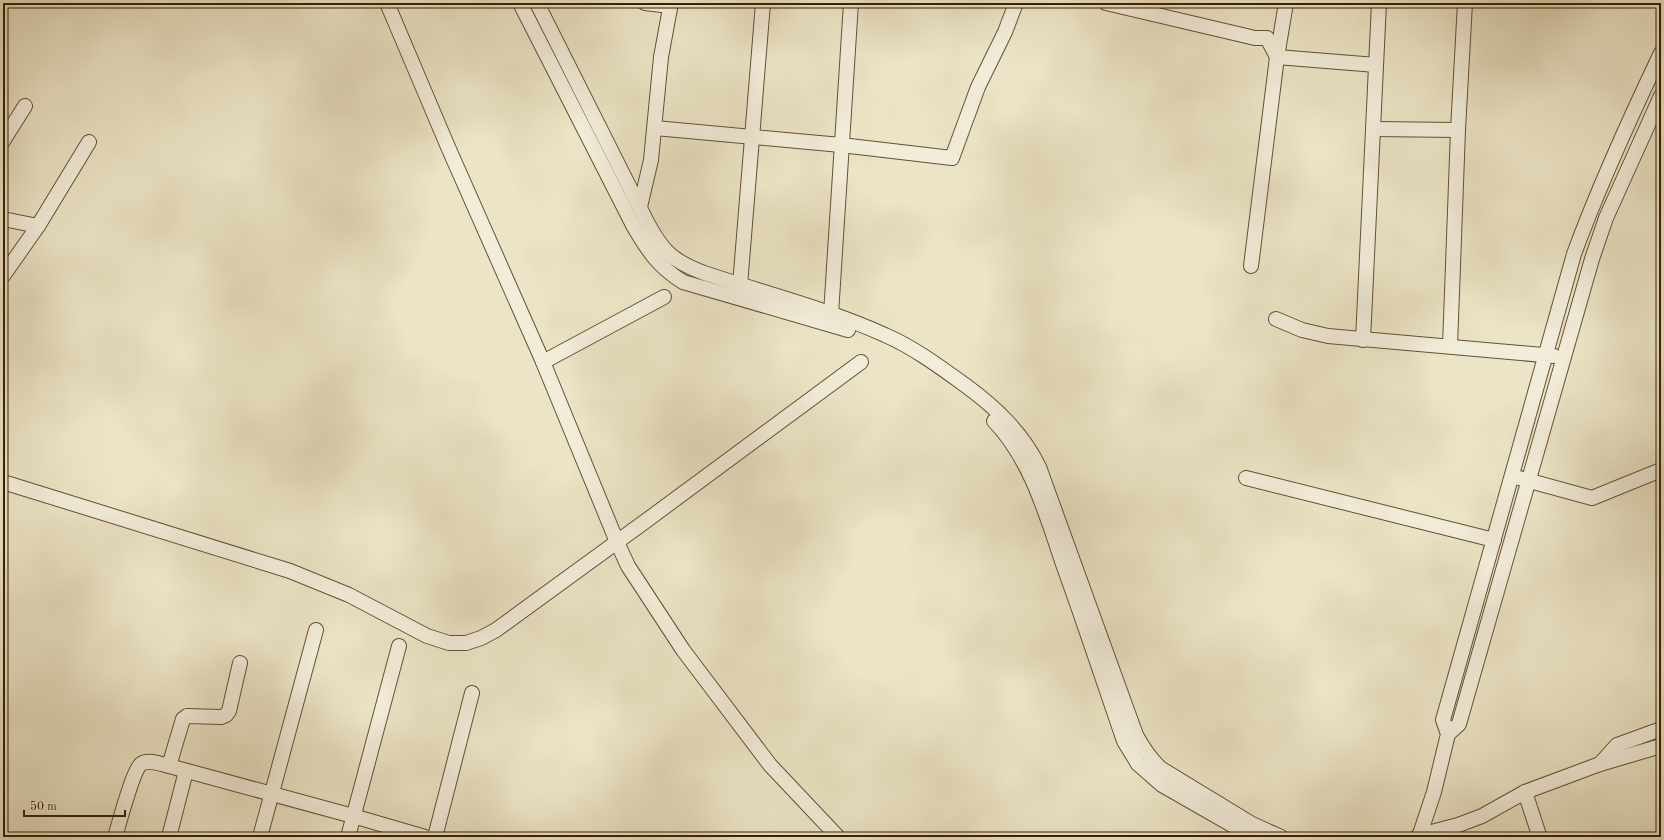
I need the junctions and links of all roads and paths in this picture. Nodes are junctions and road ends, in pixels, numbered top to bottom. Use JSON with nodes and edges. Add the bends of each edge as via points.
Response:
{"nodes":[{"id":1,"x":387,"y":3,"type":"edge"},
{"id":2,"x":520,"y":3,"type":"edge"},
{"id":3,"x":537,"y":3,"type":"edge"},
{"id":4,"x":645,"y":3,"type":"edge"},
{"id":5,"x":763,"y":3,"type":"edge"},
{"id":6,"x":851,"y":3,"type":"edge"},
{"id":7,"x":1016,"y":3,"type":"edge"},
{"id":8,"x":1106,"y":3,"type":"edge"},
{"id":9,"x":1286,"y":3,"type":"edge"},
{"id":10,"x":1379,"y":3,"type":"edge"},
{"id":11,"x":1465,"y":3,"type":"edge"},
{"id":12,"x":671,"y":5,"type":"edge"},
{"id":13,"x":1661,"y":52,"type":"edge"},
{"id":14,"x":1278,"y":57,"type":"junction"},
{"id":15,"x":1376,"y":65,"type":"junction"},
{"id":16,"x":1661,"y":96,"type":"edge"},
{"id":17,"x":26,"y":106,"type":"dead end"},
{"id":18,"x":655,"y":128,"type":"junction"},
{"id":19,"x":1373,"y":129,"type":"junction"},
{"id":20,"x":1458,"y":130,"type":"junction"},
{"id":21,"x":753,"y":137,"type":"junction"},
{"id":22,"x":3,"y":141,"type":"edge"},
{"id":23,"x":89,"y":142,"type":"dead end"},
{"id":24,"x":842,"y":145,"type":"junction"},
{"id":25,"x":640,"y":207,"type":"junction"},
{"id":26,"x":3,"y":219,"type":"edge"},
{"id":27,"x":38,"y":226,"type":"junction"},
{"id":28,"x":1251,"y":266,"type":"dead end"},
{"id":29,"x":3,"y":276,"type":"edge"},
{"id":30,"x":740,"y":285,"type":"junction"},
{"id":31,"x":664,"y":297,"type":"dead end"},
{"id":32,"x":831,"y":314,"type":"junction"},
{"id":33,"x":1276,"y":319,"type":"dead end"},
{"id":34,"x":1363,"y":340,"type":"junction"},
{"id":35,"x":1450,"y":346,"type":"junction"},
{"id":36,"x":1546,"y":355,"type":"junction"},
{"id":37,"x":1564,"y":357,"type":"junction"},
{"id":38,"x":543,"y":362,"type":"junction"},
{"id":39,"x":861,"y":362,"type":"dead end"},
{"id":40,"x":936,"y":370,"type":"junction"},
{"id":41,"x":1661,"y":470,"type":"edge"},
{"id":42,"x":1512,"y":476,"type":"junction"},
{"id":43,"x":1246,"y":478,"type":"dead end"},
{"id":44,"x":1529,"y":481,"type":"junction"},
{"id":45,"x":3,"y":482,"type":"edge"},
{"id":46,"x":1494,"y":540,"type":"junction"},
{"id":47,"x":617,"y":542,"type":"junction"},
{"id":48,"x":316,"y":630,"type":"dead end"},
{"id":49,"x":399,"y":646,"type":"dead end"},
{"id":50,"x":240,"y":663,"type":"dead end"},
{"id":51,"x":472,"y":693,"type":"dead end"},
{"id":52,"x":1661,"y":729,"type":"edge"},
{"id":53,"x":1448,"y":734,"type":"junction"},
{"id":54,"x":1661,"y":746,"type":"edge"},
{"id":55,"x":1600,"y":764,"type":"junction"},
{"id":56,"x":169,"y":766,"type":"junction"},
{"id":57,"x":186,"y":771,"type":"junction"},
{"id":58,"x":1525,"y":792,"type":"junction"},
{"id":59,"x":272,"y":794,"type":"junction"},
{"id":60,"x":353,"y":816,"type":"junction"},
{"id":61,"x":1419,"y":836,"type":"edge"},
{"id":62,"x":115,"y":837,"type":"edge"},
{"id":63,"x":169,"y":837,"type":"edge"},
{"id":64,"x":260,"y":837,"type":"edge"},
{"id":65,"x":348,"y":837,"type":"edge"},
{"id":66,"x":425,"y":837,"type":"edge"},
{"id":67,"x":435,"y":837,"type":"edge"},
{"id":68,"x":838,"y":837,"type":"edge"},
{"id":69,"x":1253,"y":837,"type":"edge"},
{"id":70,"x":1280,"y":837,"type":"edge"},
{"id":71,"x":1538,"y":837,"type":"edge"}],
"edges":[{"from":1,"to":38,"type":"street"},
{"from":2,"to":40,"type":"street","via":[[634,228],[647,249],[665,270],[683,282],[698,287],[831,324],[868,337]]},
{"from":3,"to":25,"type":"street"},
{"from":4,"to":12,"type":"street"},
{"from":5,"to":21,"type":"street"},
{"from":6,"to":24,"type":"street"},
{"from":7,"to":24,"type":"street","via":[[978,87],[952,158]]},
{"from":8,"to":14,"type":"street","via":[[1255,38],[1267,38]]},
{"from":9,"to":14,"type":"street"},
{"from":10,"to":15,"type":"street"},
{"from":11,"to":20,"type":"street"},
{"from":12,"to":18,"type":"street","via":[[661,57]]},
{"from":13,"to":36,"type":"street","via":[[1574,254]]},
{"from":14,"to":15,"type":"street"},
{"from":14,"to":28,"type":"street"},
{"from":15,"to":19,"type":"street"},
{"from":16,"to":37,"type":"street","via":[[1606,218]]},
{"from":17,"to":22,"type":"street"},
{"from":18,"to":21,"type":"street"},
{"from":18,"to":25,"type":"street","via":[[651,160]]},
{"from":19,"to":20,"type":"street"},
{"from":19,"to":34,"type":"street"},
{"from":20,"to":35,"type":"street"},
{"from":21,"to":24,"type":"street"},
{"from":21,"to":30,"type":"street"},
{"from":23,"to":27,"type":"street"},
{"from":24,"to":32,"type":"street"},
{"from":25,"to":30,"type":"street","via":[[657,239],[670,256],[690,268]]},
{"from":26,"to":27,"type":"street"},
{"from":27,"to":29,"type":"street"},
{"from":30,"to":32,"type":"street"},
{"from":31,"to":38,"type":"street"},
{"from":32,"to":40,"type":"street","via":[[886,335]]},
{"from":33,"to":34,"type":"street","via":[[1302,330]]},
{"from":34,"to":35,"type":"street"},
{"from":35,"to":36,"type":"street"},
{"from":36,"to":37,"type":"street"},
{"from":36,"to":42,"type":"street"},
{"from":37,"to":44,"type":"street"},
{"from":38,"to":47,"type":"street"},
{"from":39,"to":47,"type":"street"},
{"from":40,"to":69,"type":"street","via":[[994,421],[1023,460],[1052,532],[1130,753],[1148,774],[1162,785]]},
{"from":40,"to":70,"type":"street","via":[[970,389],[1002,416],[1018,432],[1033,454],[1136,735],[1151,759],[1160,768],[1252,824]]},
{"from":41,"to":44,"type":"street","via":[[1592,498]]},
{"from":42,"to":44,"type":"street"},
{"from":42,"to":46,"type":"street"},
{"from":43,"to":46,"type":"street"},
{"from":44,"to":53,"type":"street","via":[[1459,724]]},
{"from":45,"to":47,"type":"street","via":[[290,571],[349,595],[427,636],[449,643],[481,638],[496,630]]},
{"from":46,"to":53,"type":"street","via":[[1443,720]]},
{"from":47,"to":68,"type":"street","via":[[628,566],[683,650],[770,765]]},
{"from":48,"to":59,"type":"street"},
{"from":49,"to":60,"type":"street"},
{"from":50,"to":56,"type":"street","via":[[229,711],[221,717],[187,716],[183,719]]},
{"from":51,"to":67,"type":"street"},
{"from":52,"to":55,"type":"street","via":[[1617,745]]},
{"from":53,"to":61,"type":"street","via":[[1434,792]]},
{"from":54,"to":55,"type":"street"},
{"from":55,"to":58,"type":"street"},
{"from":56,"to":57,"type":"street"},
{"from":56,"to":62,"type":"street","via":[[146,762],[138,768]]},
{"from":57,"to":59,"type":"street"},
{"from":57,"to":63,"type":"street"},
{"from":58,"to":61,"type":"street","via":[[1482,816]]},
{"from":58,"to":71,"type":"street"},
{"from":59,"to":60,"type":"street"},
{"from":59,"to":64,"type":"street"},
{"from":60,"to":65,"type":"street"},
{"from":60,"to":66,"type":"street"}]}
